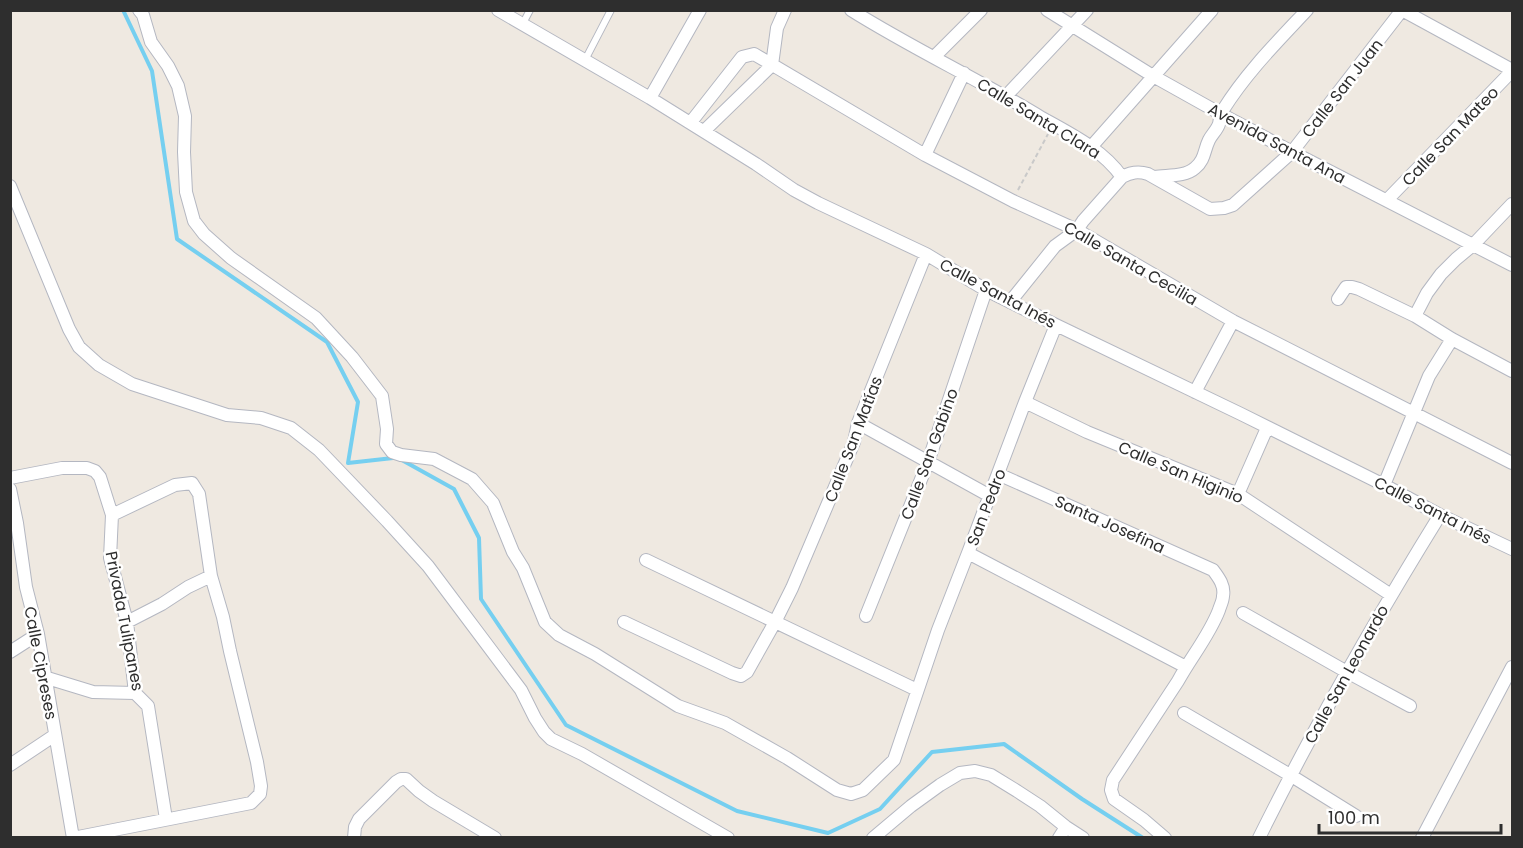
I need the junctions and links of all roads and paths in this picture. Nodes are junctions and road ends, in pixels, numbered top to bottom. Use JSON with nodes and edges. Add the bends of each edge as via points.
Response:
{"nodes":[{"id":1,"x":139,"y":10,"type":"edge"},
{"id":2,"x":498,"y":10,"type":"edge"},
{"id":3,"x":530,"y":10,"type":"edge"},
{"id":4,"x":611,"y":10,"type":"edge"},
{"id":5,"x":700,"y":10,"type":"edge"},
{"id":6,"x":785,"y":10,"type":"edge"},
{"id":7,"x":851,"y":10,"type":"edge"},
{"id":8,"x":879,"y":10,"type":"edge"},
{"id":9,"x":981,"y":10,"type":"edge"},
{"id":10,"x":1047,"y":10,"type":"edge"},
{"id":11,"x":1087,"y":10,"type":"edge"},
{"id":12,"x":1212,"y":10,"type":"edge"},
{"id":13,"x":1307,"y":10,"type":"edge"},
{"id":14,"x":1402,"y":11,"type":"edge"},
{"id":15,"x":869,"y":21,"type":"junction"},
{"id":16,"x":522,"y":24,"type":"junction"},
{"id":17,"x":1073,"y":26,"type":"junction"},
{"id":18,"x":934,"y":57,"type":"junction"},
{"id":19,"x":585,"y":60,"type":"junction"},
{"id":20,"x":772,"y":65,"type":"junction"},
{"id":21,"x":1512,"y":71,"type":"edge"},
{"id":22,"x":964,"y":73,"type":"junction"},
{"id":23,"x":1153,"y":76,"type":"junction"},
{"id":24,"x":1006,"y":96,"type":"junction"},
{"id":25,"x":650,"y":98,"type":"junction"},
{"id":26,"x":1221,"y":114,"type":"junction"},
{"id":27,"x":691,"y":122,"type":"junction"},
{"id":28,"x":1053,"y":124,"type":"junction"},
{"id":29,"x":704,"y":131,"type":"junction"},
{"id":30,"x":1091,"y":147,"type":"junction"},
{"id":31,"x":1292,"y":152,"type":"junction"},
{"id":32,"x":925,"y":155,"type":"junction"},
{"id":33,"x":1122,"y":177,"type":"junction"},
{"id":34,"x":1155,"y":177,"type":"junction"},
{"id":35,"x":10,"y":186,"type":"edge"},
{"id":36,"x":1387,"y":200,"type":"junction"},
{"id":37,"x":1013,"y":201,"type":"junction"},
{"id":38,"x":1512,"y":204,"type":"edge"},
{"id":39,"x":1077,"y":230,"type":"junction"},
{"id":40,"x":1473,"y":245,"type":"junction"},
{"id":41,"x":926,"y":255,"type":"junction"},
{"id":42,"x":1512,"y":265,"type":"edge"},
{"id":43,"x":986,"y":290,"type":"junction"},
{"id":44,"x":1338,"y":299,"type":"dead end"},
{"id":45,"x":1010,"y":302,"type":"junction"},
{"id":46,"x":1415,"y":316,"type":"junction"},
{"id":47,"x":1233,"y":321,"type":"junction"},
{"id":48,"x":1056,"y":325,"type":"junction"},
{"id":49,"x":1452,"y":339,"type":"junction"},
{"id":50,"x":1512,"y":372,"type":"edge"},
{"id":51,"x":1195,"y":392,"type":"junction"},
{"id":52,"x":1025,"y":402,"type":"junction"},
{"id":53,"x":1413,"y":413,"type":"junction"},
{"id":54,"x":858,"y":423,"type":"junction"},
{"id":55,"x":1267,"y":428,"type":"junction"},
{"id":56,"x":928,"y":462,"type":"junction"},
{"id":57,"x":1512,"y":463,"type":"edge"},
{"id":58,"x":998,"y":474,"type":"junction"},
{"id":59,"x":10,"y":478,"type":"edge"},
{"id":60,"x":1384,"y":485,"type":"junction"},
{"id":61,"x":10,"y":489,"type":"edge"},
{"id":62,"x":1238,"y":494,"type":"junction"},
{"id":63,"x":990,"y":496,"type":"junction"},
{"id":64,"x":112,"y":515,"type":"junction"},
{"id":65,"x":1440,"y":515,"type":"junction"},
{"id":66,"x":1512,"y":549,"type":"edge"},
{"id":67,"x":969,"y":553,"type":"junction"},
{"id":68,"x":646,"y":560,"type":"dead end"},
{"id":69,"x":212,"y":576,"type":"junction"},
{"id":70,"x":1391,"y":595,"type":"junction"},
{"id":71,"x":1243,"y":613,"type":"dead end"},
{"id":72,"x":866,"y":616,"type":"dead end"},
{"id":73,"x":127,"y":622,"type":"junction"},
{"id":74,"x":624,"y":622,"type":"dead end"},
{"id":75,"x":775,"y":622,"type":"junction"},
{"id":76,"x":38,"y":633,"type":"junction"},
{"id":77,"x":10,"y":652,"type":"edge"},
{"id":78,"x":131,"y":658,"type":"junction"},
{"id":79,"x":1186,"y":667,"type":"junction"},
{"id":80,"x":1512,"y":667,"type":"edge"},
{"id":81,"x":1347,"y":672,"type":"junction"},
{"id":82,"x":44,"y":677,"type":"junction"},
{"id":83,"x":917,"y":690,"type":"junction"},
{"id":84,"x":106,"y":692,"type":"junction"},
{"id":85,"x":135,"y":693,"type":"junction"},
{"id":86,"x":1410,"y":706,"type":"dead end"},
{"id":87,"x":1184,"y":713,"type":"dead end"},
{"id":88,"x":55,"y":735,"type":"junction"},
{"id":89,"x":10,"y":765,"type":"edge"},
{"id":90,"x":1290,"y":775,"type":"junction"},
{"id":91,"x":1356,"y":816,"type":"dead end"},
{"id":92,"x":166,"y":819,"type":"junction"},
{"id":93,"x":1062,"y":832,"type":"edge"},
{"id":94,"x":73,"y":837,"type":"edge"},
{"id":95,"x":354,"y":837,"type":"edge"},
{"id":96,"x":495,"y":837,"type":"edge"},
{"id":97,"x":728,"y":837,"type":"edge"},
{"id":98,"x":873,"y":837,"type":"edge"},
{"id":99,"x":1083,"y":837,"type":"edge"},
{"id":100,"x":1165,"y":837,"type":"edge"},
{"id":101,"x":1259,"y":837,"type":"edge"},
{"id":102,"x":1422,"y":837,"type":"edge"}],
"edges":[{"from":1,"to":83,"type":"street","name":"San Pedro","via":[[152,42],[178,86],[185,116],[186,192],[194,221],[231,258],[316,318],[352,357],[382,396],[386,444],[392,452],[434,459],[472,479],[493,502],[545,622],[678,706],[725,723],[837,790],[851,794],[863,790],[894,760]]},
{"from":2,"to":16,"type":"street","name":"Calle Santa Inés"},
{"from":3,"to":16,"type":"lane"},
{"from":4,"to":19,"type":"lane"},
{"from":5,"to":25,"type":"street"},
{"from":6,"to":20,"type":"street","via":[[777,28]]},
{"from":7,"to":15,"type":"street","name":"Calle Santa Clara"},
{"from":8,"to":15,"type":"street"},
{"from":9,"to":18,"type":"street"},
{"from":10,"to":17,"type":"street","name":"Avenida Santa Ana"},
{"from":11,"to":17,"type":"street"},
{"from":12,"to":23,"type":"street"},
{"from":13,"to":26,"type":"street","via":[[1255,66]]},
{"from":14,"to":21,"type":"street"},
{"from":14,"to":31,"type":"street","name":"Calle San Juan"},
{"from":15,"to":18,"type":"street","name":"Calle Santa Clara"},
{"from":16,"to":19,"type":"street","name":"Calle Santa Inés"},
{"from":17,"to":23,"type":"street","name":"Avenida Santa Ana"},
{"from":17,"to":24,"type":"street"},
{"from":18,"to":22,"type":"street","name":"Calle Santa Clara"},
{"from":19,"to":25,"type":"street","name":"Calle Santa Inés"},
{"from":20,"to":27,"type":"street","name":"Calle Santa Cecilia","via":[[754,54],[742,57]]},
{"from":20,"to":29,"type":"street"},
{"from":20,"to":32,"type":"street","name":"Calle Santa Cecilia"},
{"from":21,"to":36,"type":"street","name":"Calle San Mateo"},
{"from":22,"to":24,"type":"street","name":"Calle Santa Clara"},
{"from":22,"to":32,"type":"street"},
{"from":23,"to":26,"type":"street","name":"Avenida Santa Ana"},
{"from":23,"to":30,"type":"street"},
{"from":24,"to":28,"type":"street","name":"Calle Santa Clara"},
{"from":25,"to":27,"type":"street","name":"Calle Santa Inés"},
{"from":26,"to":31,"type":"street","name":"Avenida Santa Ana"},
{"from":26,"to":34,"type":"street","via":[[1197,167],[1185,173]]},
{"from":27,"to":29,"type":"street","name":"Calle Santa Inés"},
{"from":28,"to":30,"type":"street","name":"Calle Santa Clara"},
{"from":28,"to":37,"type":"path"},
{"from":29,"to":41,"type":"street","name":"Calle Santa Inés","via":[[794,190]]},
{"from":30,"to":33,"type":"street","name":"Calle Santa Clara","via":[[1113,164]]},
{"from":31,"to":34,"type":"street","name":"Calle San Juan","via":[[1224,208],[1210,209]]},
{"from":31,"to":36,"type":"street","name":"Avenida Santa Ana"},
{"from":32,"to":37,"type":"street","name":"Calle Santa Cecilia"},
{"from":33,"to":34,"type":"street","via":[[1140,172]]},
{"from":33,"to":39,"type":"street"},
{"from":35,"to":97,"type":"street","via":[[79,347],[99,365],[132,384],[226,415],[261,418],[291,428],[319,450],[428,566],[521,690],[551,739]]},
{"from":36,"to":40,"type":"street","name":"Avenida Santa Ana"},
{"from":37,"to":39,"type":"street","name":"Calle Santa Cecilia"},
{"from":38,"to":40,"type":"street"},
{"from":39,"to":45,"type":"street","via":[[1055,246]]},
{"from":39,"to":47,"type":"street","name":"Calle Santa Cecilia"},
{"from":40,"to":42,"type":"street","name":"Avenida Santa Ana"},
{"from":40,"to":46,"type":"street","via":[[1441,274]]},
{"from":41,"to":43,"type":"street","name":"Calle Santa Inés"},
{"from":41,"to":54,"type":"street","name":"Calle San Matías"},
{"from":43,"to":45,"type":"street","name":"Calle Santa Inés"},
{"from":43,"to":56,"type":"street","name":"Calle San Gabino"},
{"from":44,"to":46,"type":"street","via":[[1346,288],[1352,287]]},
{"from":45,"to":48,"type":"street","name":"Calle Santa Inés"},
{"from":46,"to":49,"type":"street"},
{"from":47,"to":51,"type":"street"},
{"from":47,"to":53,"type":"street","name":"Calle Santa Cecilia"},
{"from":48,"to":51,"type":"street","name":"Calle Santa Inés"},
{"from":48,"to":52,"type":"street","name":"San Pedro"},
{"from":49,"to":50,"type":"street"},
{"from":49,"to":53,"type":"street"},
{"from":51,"to":55,"type":"street","name":"Calle Santa Inés"},
{"from":52,"to":58,"type":"street","name":"San Pedro"},
{"from":52,"to":62,"type":"street","name":"Calle San Higinio"},
{"from":53,"to":57,"type":"street","name":"Calle Santa Cecilia"},
{"from":53,"to":60,"type":"street"},
{"from":54,"to":56,"type":"street"},
{"from":54,"to":75,"type":"street","name":"Calle San Matías","via":[[854,442]]},
{"from":55,"to":60,"type":"street","name":"Calle Santa Inés"},
{"from":55,"to":62,"type":"street"},
{"from":56,"to":63,"type":"street"},
{"from":56,"to":72,"type":"street","name":"Calle San Gabino"},
{"from":58,"to":63,"type":"street","name":"San Pedro"},
{"from":58,"to":79,"type":"street","name":"Santa Josefina","via":[[1213,570],[1220,578],[1223,597],[1212,626]]},
{"from":59,"to":64,"type":"street","name":"Privada Tulipanes","via":[[62,468],[87,468],[100,477]]},
{"from":60,"to":65,"type":"street","name":"Calle Santa Inés"},
{"from":61,"to":76,"type":"street","name":"Calle Cipreses"},
{"from":62,"to":70,"type":"street","name":"Calle San Higinio"},
{"from":63,"to":67,"type":"street","name":"San Pedro"},
{"from":64,"to":69,"type":"street","via":[[175,485],[192,483],[199,494]]},
{"from":64,"to":73,"type":"street","name":"Privada Tulipanes","via":[[110,558]]},
{"from":65,"to":66,"type":"street","name":"Calle Santa Inés"},
{"from":65,"to":70,"type":"street","name":"Calle San Leonardo"},
{"from":67,"to":79,"type":"street"},
{"from":67,"to":83,"type":"street","name":"San Pedro"},
{"from":68,"to":75,"type":"street"},
{"from":69,"to":73,"type":"street"},
{"from":69,"to":92,"type":"street","via":[[257,762],[260,794],[251,803]]},
{"from":70,"to":81,"type":"street","name":"Calle San Leonardo"},
{"from":71,"to":81,"type":"street"},
{"from":73,"to":78,"type":"street","name":"Privada Tulipanes"},
{"from":74,"to":75,"type":"street","name":"Calle San Matías","via":[[741,676]]},
{"from":75,"to":83,"type":"street"},
{"from":76,"to":77,"type":"street"},
{"from":76,"to":82,"type":"street","name":"Calle Cipreses"},
{"from":78,"to":84,"type":"street","via":[[122,684]]},
{"from":78,"to":85,"type":"street","name":"Privada Tulipanes"},
{"from":79,"to":100,"type":"street","via":[[1113,780],[1111,790],[1114,799]]},
{"from":80,"to":102,"type":"street"},
{"from":81,"to":86,"type":"street"},
{"from":81,"to":90,"type":"street","name":"Calle San Leonardo"},
{"from":82,"to":84,"type":"street","via":[[93,692]]},
{"from":82,"to":88,"type":"street","name":"Calle Cipreses"},
{"from":84,"to":85,"type":"street"},
{"from":85,"to":92,"type":"street","name":"Privada Tulipanes","via":[[148,706]]},
{"from":87,"to":90,"type":"street"},
{"from":88,"to":89,"type":"street"},
{"from":88,"to":94,"type":"street","name":"Calle Cipreses"},
{"from":90,"to":91,"type":"street"},
{"from":90,"to":101,"type":"street","name":"Calle San Leonardo"},
{"from":92,"to":94,"type":"street"},
{"from":93,"to":98,"type":"street","via":[[1040,806],[991,775],[975,771],[960,773],[940,785]]},
{"from":93,"to":99,"type":"street"},
{"from":95,"to":96,"type":"street","via":[[359,819],[396,782],[406,779],[433,801]]}]}
